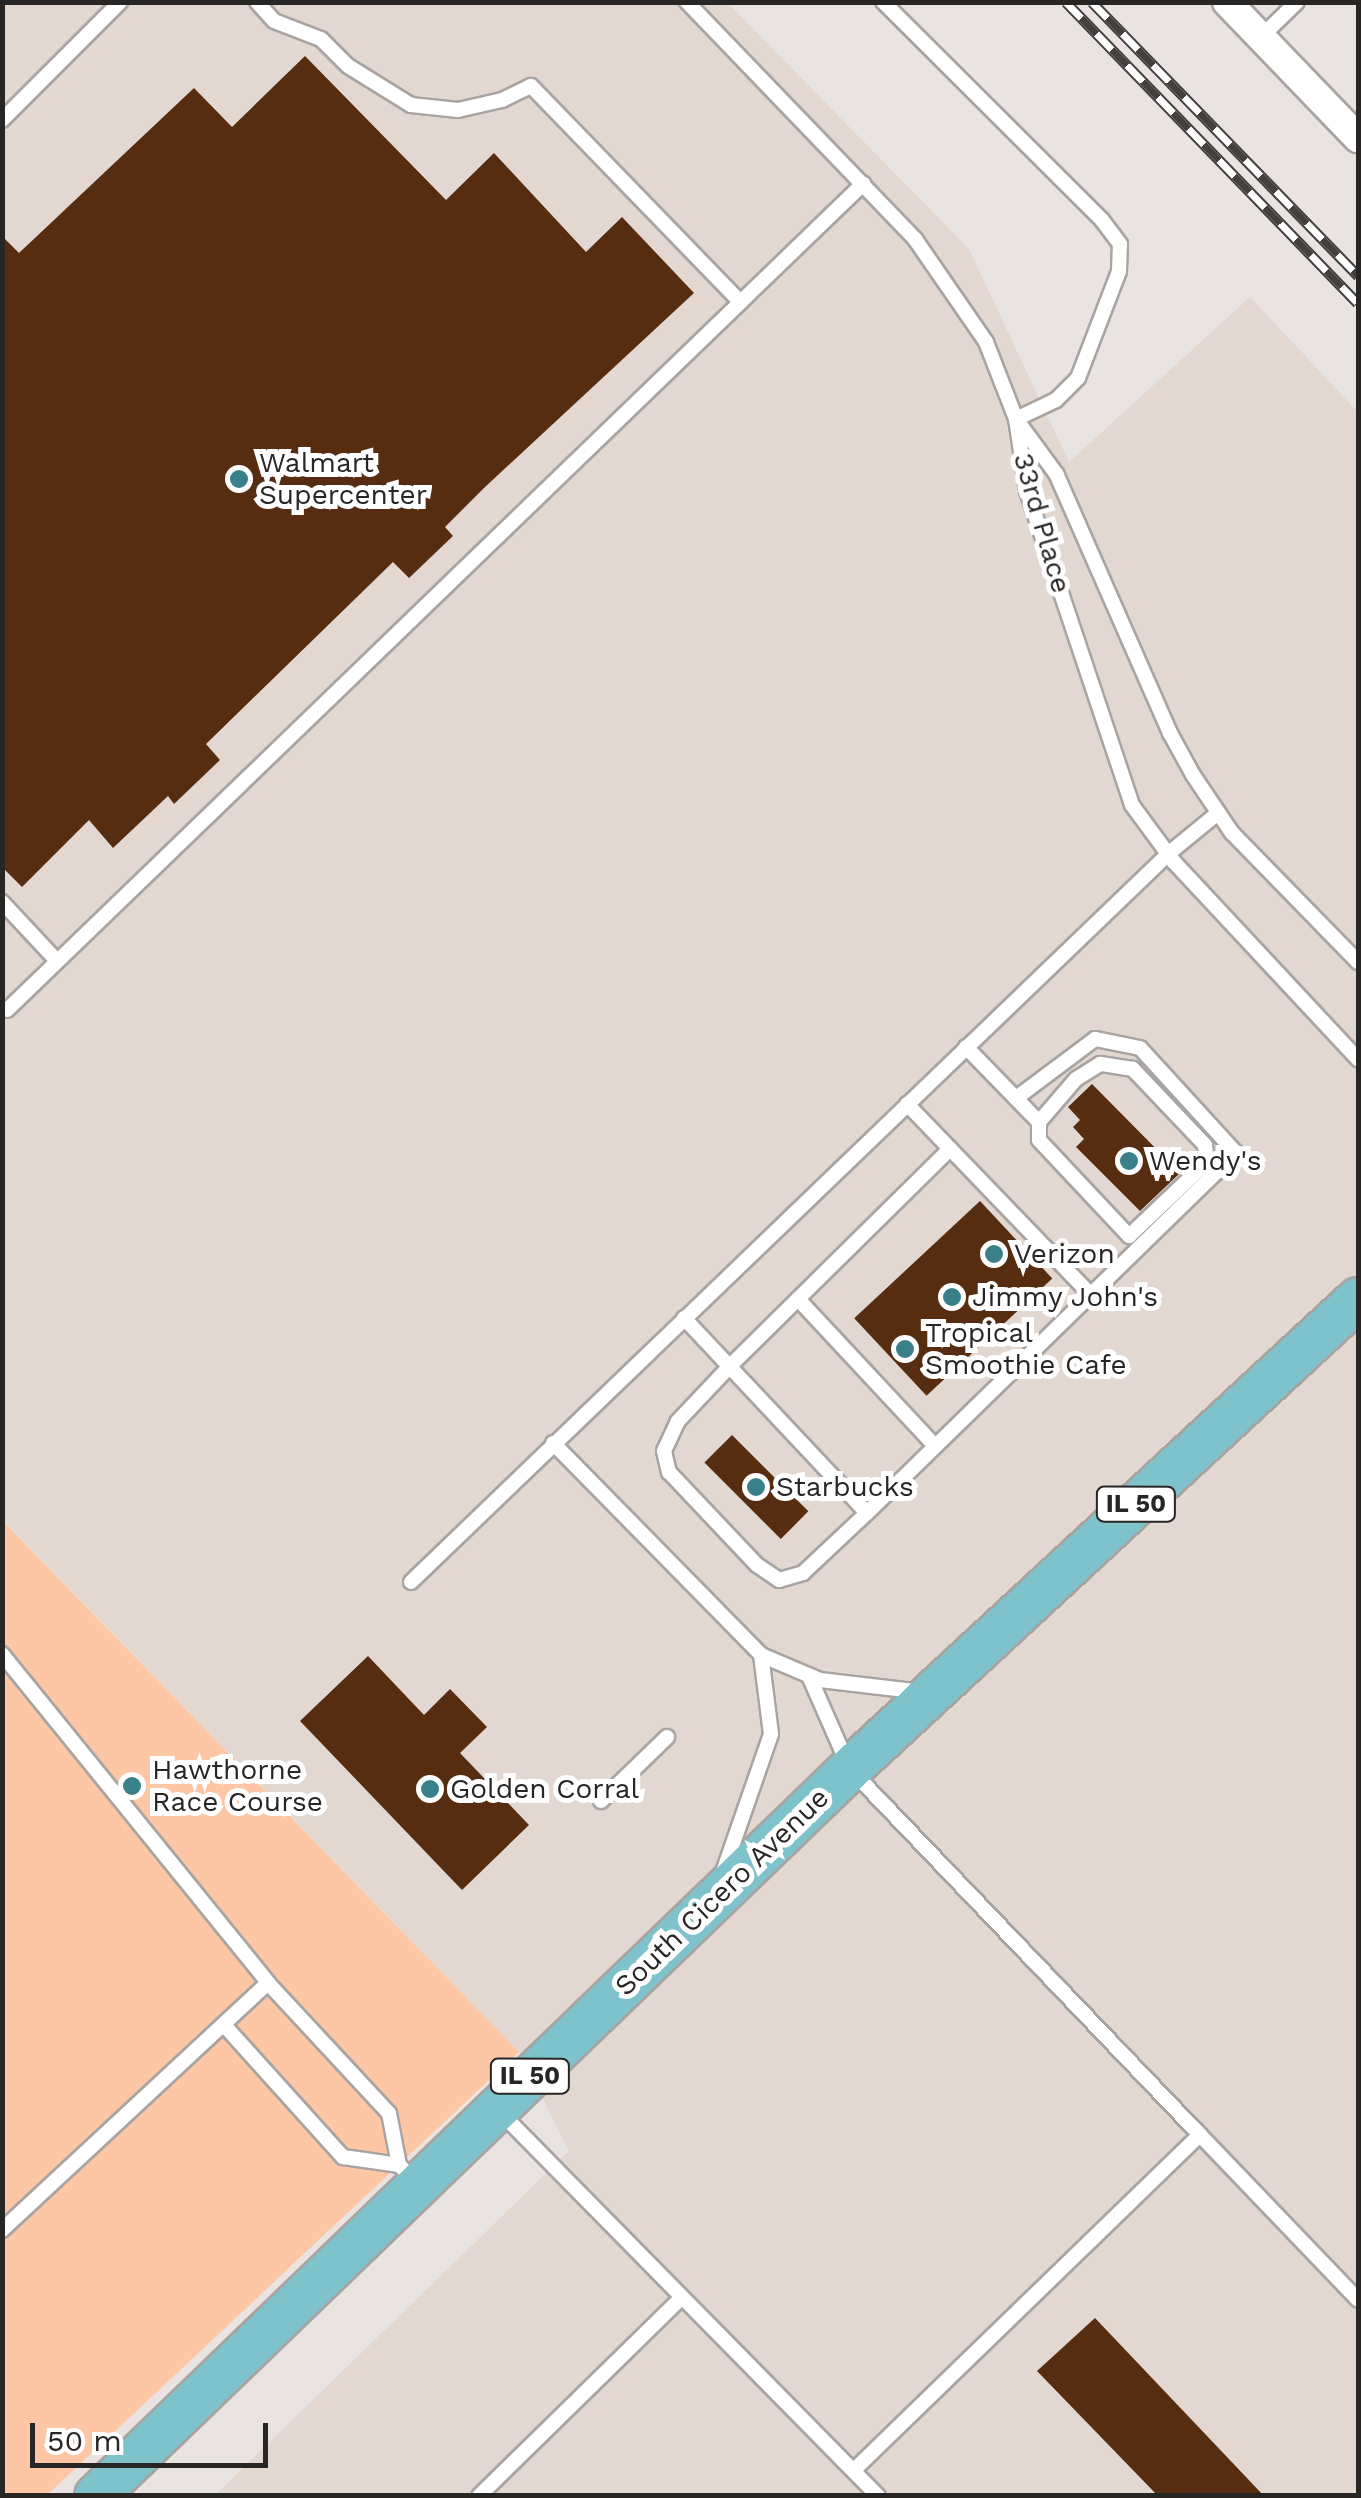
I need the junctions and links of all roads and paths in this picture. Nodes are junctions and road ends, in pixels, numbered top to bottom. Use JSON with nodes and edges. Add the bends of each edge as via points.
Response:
{"nodes":[{"id":1,"x":120,"y":2,"type":"edge"},
{"id":2,"x":258,"y":2,"type":"edge"},
{"id":3,"x":687,"y":2,"type":"edge"},
{"id":4,"x":883,"y":2,"type":"edge"},
{"id":5,"x":1227,"y":2,"type":"edge"},
{"id":6,"x":1297,"y":2,"type":"edge"},
{"id":7,"x":1261,"y":37,"type":"junction"},
{"id":8,"x":2,"y":120,"type":"edge"},
{"id":9,"x":1358,"y":138,"type":"edge"},
{"id":10,"x":863,"y":184,"type":"junction"},
{"id":11,"x":740,"y":302,"type":"junction"},
{"id":12,"x":1016,"y":419,"type":"junction"},
{"id":13,"x":1218,"y":813,"type":"junction"},
{"id":14,"x":1168,"y":854,"type":"junction"},
{"id":15,"x":2,"y":902,"type":"edge"},
{"id":16,"x":57,"y":961,"type":"junction"},
{"id":17,"x":1358,"y":962,"type":"edge"},
{"id":18,"x":7,"y":1010,"type":"dead end"},
{"id":19,"x":966,"y":1047,"type":"junction"},
{"id":20,"x":1358,"y":1060,"type":"edge"},
{"id":21,"x":1016,"y":1098,"type":"junction"},
{"id":22,"x":906,"y":1104,"type":"junction"},
{"id":23,"x":1040,"y":1122,"type":"junction"},
{"id":24,"x":950,"y":1149,"type":"junction"},
{"id":25,"x":1090,"y":1294,"type":"junction"},
{"id":26,"x":1358,"y":1299,"type":"edge"},
{"id":27,"x":798,"y":1300,"type":"junction"},
{"id":28,"x":684,"y":1318,"type":"junction"},
{"id":29,"x":730,"y":1366,"type":"junction"},
{"id":30,"x":553,"y":1443,"type":"junction"},
{"id":31,"x":935,"y":1446,"type":"junction"},
{"id":32,"x":867,"y":1513,"type":"junction"},
{"id":33,"x":411,"y":1582,"type":"dead end"},
{"id":34,"x":2,"y":1654,"type":"edge"},
{"id":35,"x":761,"y":1655,"type":"junction"},
{"id":36,"x":809,"y":1676,"type":"junction"},
{"id":37,"x":933,"y":1693,"type":"junction"},
{"id":38,"x":666,"y":1737,"type":"dead end"},
{"id":39,"x":850,"y":1769,"type":"junction"},
{"id":40,"x":600,"y":1801,"type":"dead end"},
{"id":41,"x":712,"y":1901,"type":"junction"},
{"id":42,"x":268,"y":1984,"type":"junction"},
{"id":43,"x":224,"y":2025,"type":"junction"},
{"id":44,"x":496,"y":2108,"type":"junction"},
{"id":45,"x":1200,"y":2135,"type":"junction"},
{"id":46,"x":408,"y":2174,"type":"junction"},
{"id":47,"x":2,"y":2230,"type":"edge"},
{"id":48,"x":682,"y":2297,"type":"junction"},
{"id":49,"x":1358,"y":2300,"type":"edge"},
{"id":50,"x":854,"y":2470,"type":"junction"},
{"id":51,"x":96,"y":2496,"type":"edge"},
{"id":52,"x":480,"y":2496,"type":"edge"},
{"id":53,"x":878,"y":2496,"type":"edge"}],
"edges":[{"from":1,"to":8,"type":"lane"},
{"from":2,"to":11,"type":"lane","via":[[274,21],[321,39],[348,66],[411,105],[458,110],[530,86]]},
{"from":3,"to":10,"type":"lane"},
{"from":4,"to":12,"type":"lane","via":[[1120,244],[1120,271],[1078,378],[1056,400]]},
{"from":5,"to":7,"type":"street"},
{"from":6,"to":7,"type":"lane"},
{"from":7,"to":9,"type":"street"},
{"from":10,"to":11,"type":"lane"},
{"from":10,"to":12,"type":"lane","via":[[915,239],[986,342]]},
{"from":11,"to":16,"type":"lane"},
{"from":12,"to":13,"type":"lane","name":"33rd Place","via":[[1057,475],[1170,733]]},
{"from":12,"to":14,"type":"lane","name":"33rd Place","via":[[1027,490],[1132,805]]},
{"from":13,"to":14,"type":"lane"},
{"from":13,"to":17,"type":"lane","name":"33rd Place"},
{"from":14,"to":19,"type":"lane"},
{"from":14,"to":20,"type":"lane","name":"33rd Place"},
{"from":15,"to":16,"type":"lane"},
{"from":16,"to":18,"type":"lane"},
{"from":19,"to":21,"type":"lane"},
{"from":19,"to":22,"type":"lane"},
{"from":21,"to":23,"type":"lane"},
{"from":21,"to":25,"type":"lane","via":[[1095,1039],[1140,1048],[1236,1152]]},
{"from":22,"to":24,"type":"lane"},
{"from":22,"to":28,"type":"lane"},
{"from":23,"to":23,"type":"lane","via":[[1039,1140],[1129,1236],[1207,1162],[1205,1145],[1134,1069],[1100,1064],[1076,1079]]},
{"from":24,"to":25,"type":"lane"},
{"from":24,"to":27,"type":"lane"},
{"from":25,"to":31,"type":"lane"},
{"from":26,"to":37,"type":"main road","name":"South Cicero Avenue","number":"IL 50"},
{"from":27,"to":29,"type":"lane"},
{"from":27,"to":31,"type":"lane"},
{"from":28,"to":29,"type":"lane"},
{"from":28,"to":30,"type":"lane"},
{"from":29,"to":32,"type":"lane"},
{"from":29,"to":32,"type":"lane","via":[[678,1422],[664,1451],[669,1472],[756,1565],[779,1580],[803,1572]]},
{"from":30,"to":33,"type":"lane"},
{"from":30,"to":35,"type":"lane"},
{"from":31,"to":32,"type":"lane"},
{"from":34,"to":42,"type":"lane"},
{"from":35,"to":36,"type":"lane"},
{"from":35,"to":41,"type":"lane","via":[[771,1734]]},
{"from":36,"to":37,"type":"lane"},
{"from":36,"to":39,"type":"lane"},
{"from":37,"to":39,"type":"main road","name":"South Cicero Avenue","number":"IL 50"},
{"from":38,"to":40,"type":"lane"},
{"from":39,"to":41,"type":"main road","name":"South Cicero Avenue","number":"IL 50"},
{"from":39,"to":45,"type":"lane"},
{"from":41,"to":44,"type":"main road","name":"South Cicero Avenue","number":"IL 50"},
{"from":42,"to":43,"type":"lane"},
{"from":42,"to":46,"type":"lane","via":[[389,2113]]},
{"from":43,"to":46,"type":"lane","via":[[343,2157]]},
{"from":43,"to":47,"type":"lane"},
{"from":44,"to":46,"type":"main road","name":"South Cicero Avenue","number":"IL 50"},
{"from":44,"to":48,"type":"lane"},
{"from":45,"to":49,"type":"lane"},
{"from":45,"to":50,"type":"lane"},
{"from":46,"to":51,"type":"main road","name":"South Cicero Avenue","number":"IL 50"},
{"from":48,"to":50,"type":"lane"},
{"from":48,"to":52,"type":"lane"},
{"from":50,"to":53,"type":"lane"}]}
